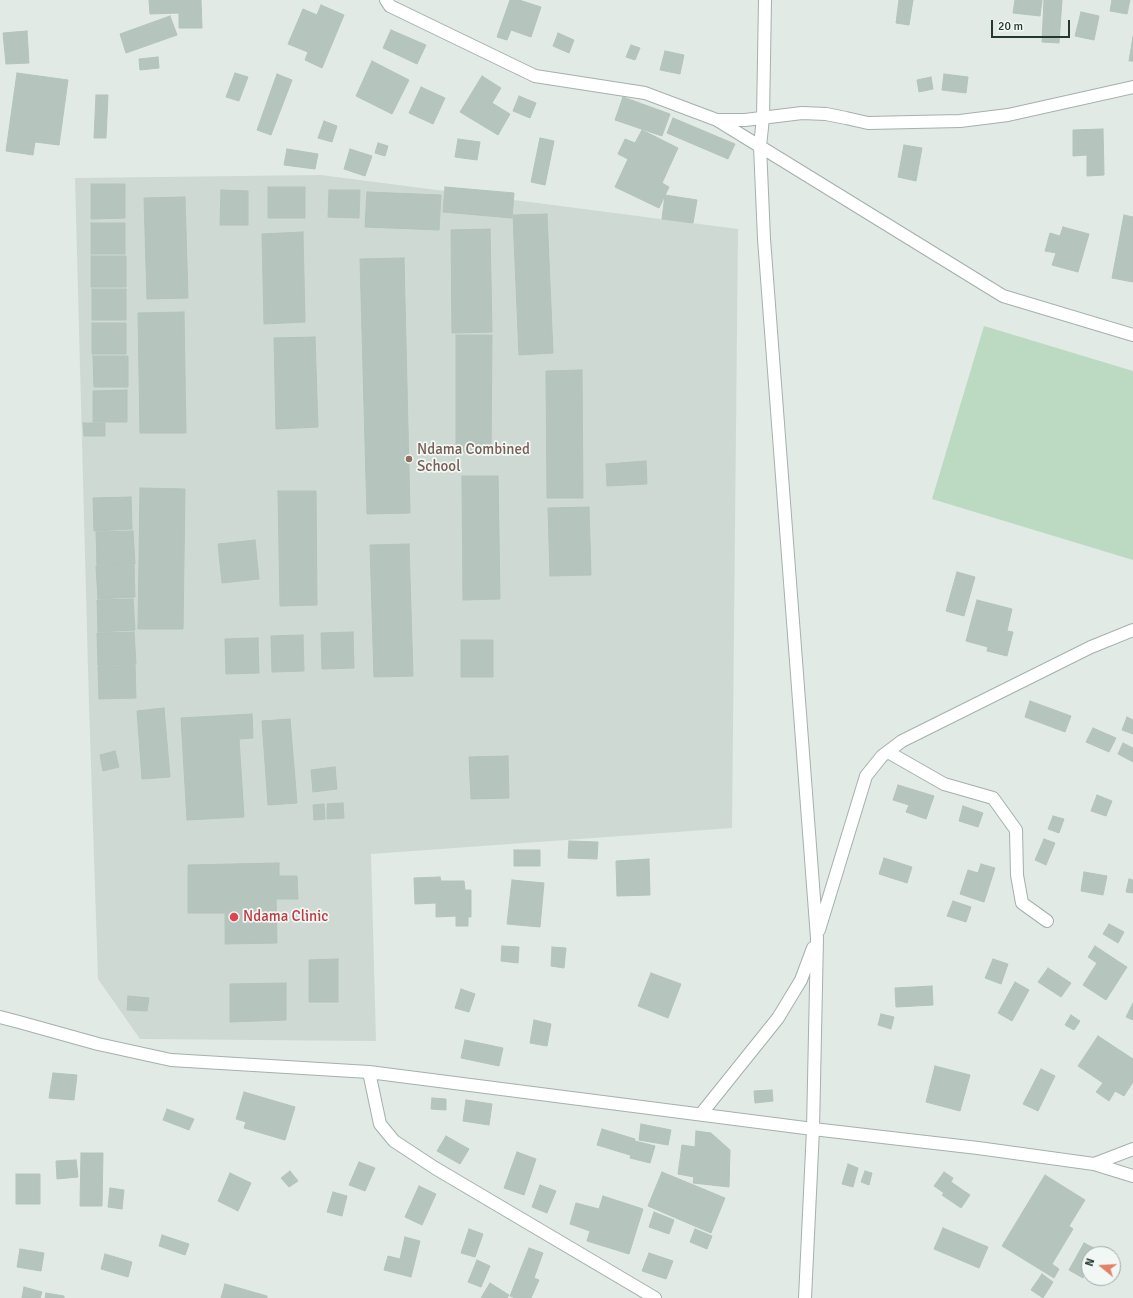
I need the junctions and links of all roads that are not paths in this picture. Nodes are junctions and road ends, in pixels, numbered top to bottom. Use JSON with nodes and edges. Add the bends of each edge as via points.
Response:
{"nodes":[{"id":1,"x":386,"y":0,"type":"edge"},
{"id":2,"x":765,"y":0,"type":"edge"},
{"id":3,"x":1133,"y":87,"type":"edge"},
{"id":4,"x":763,"y":118,"type":"junction"},
{"id":5,"x":717,"y":120,"type":"junction"},
{"id":6,"x":760,"y":146,"type":"junction"},
{"id":7,"x":1133,"y":335,"type":"edge"},
{"id":8,"x":1133,"y":630,"type":"edge"},
{"id":9,"x":888,"y":752,"type":"junction"},
{"id":10,"x":1047,"y":921,"type":"dead end"},
{"id":11,"x":817,"y":938,"type":"junction"},
{"id":12,"x":0,"y":1018,"type":"edge"},
{"id":13,"x":370,"y":1072,"type":"junction"},
{"id":14,"x":700,"y":1114,"type":"junction"},
{"id":15,"x":813,"y":1129,"type":"junction"},
{"id":16,"x":1133,"y":1149,"type":"edge"},
{"id":17,"x":1094,"y":1164,"type":"junction"},
{"id":18,"x":1133,"y":1176,"type":"edge"},
{"id":19,"x":655,"y":1298,"type":"edge"},
{"id":20,"x":805,"y":1298,"type":"edge"}],
"edges":[{"from":1,"to":5,"type":"street","via":[[390,6],[534,76],[644,93]]},
{"from":2,"to":4,"type":"street"},
{"from":3,"to":4,"type":"street","via":[[1008,115],[960,121],[874,124],[826,114],[802,113]]},
{"from":4,"to":5,"type":"street"},
{"from":4,"to":6,"type":"street"},
{"from":5,"to":6,"type":"street"},
{"from":6,"to":7,"type":"street","via":[[1003,296]]},
{"from":6,"to":11,"type":"street","via":[[764,239]]},
{"from":8,"to":9,"type":"street","via":[[1091,647],[902,741]]},
{"from":9,"to":10,"type":"street","via":[[944,784],[993,798],[1016,830],[1017,875],[1022,903]]},
{"from":9,"to":11,"type":"street","via":[[866,776]]},
{"from":11,"to":14,"type":"street","via":[[801,980],[778,1018]]},
{"from":11,"to":15,"type":"street"},
{"from":12,"to":13,"type":"street","via":[[171,1060]]},
{"from":13,"to":14,"type":"street"},
{"from":13,"to":19,"type":"street","via":[[380,1124],[394,1141],[435,1168]]},
{"from":14,"to":15,"type":"street"},
{"from":15,"to":17,"type":"street"},
{"from":15,"to":20,"type":"street"},
{"from":16,"to":17,"type":"street"},
{"from":17,"to":18,"type":"street"}]}
